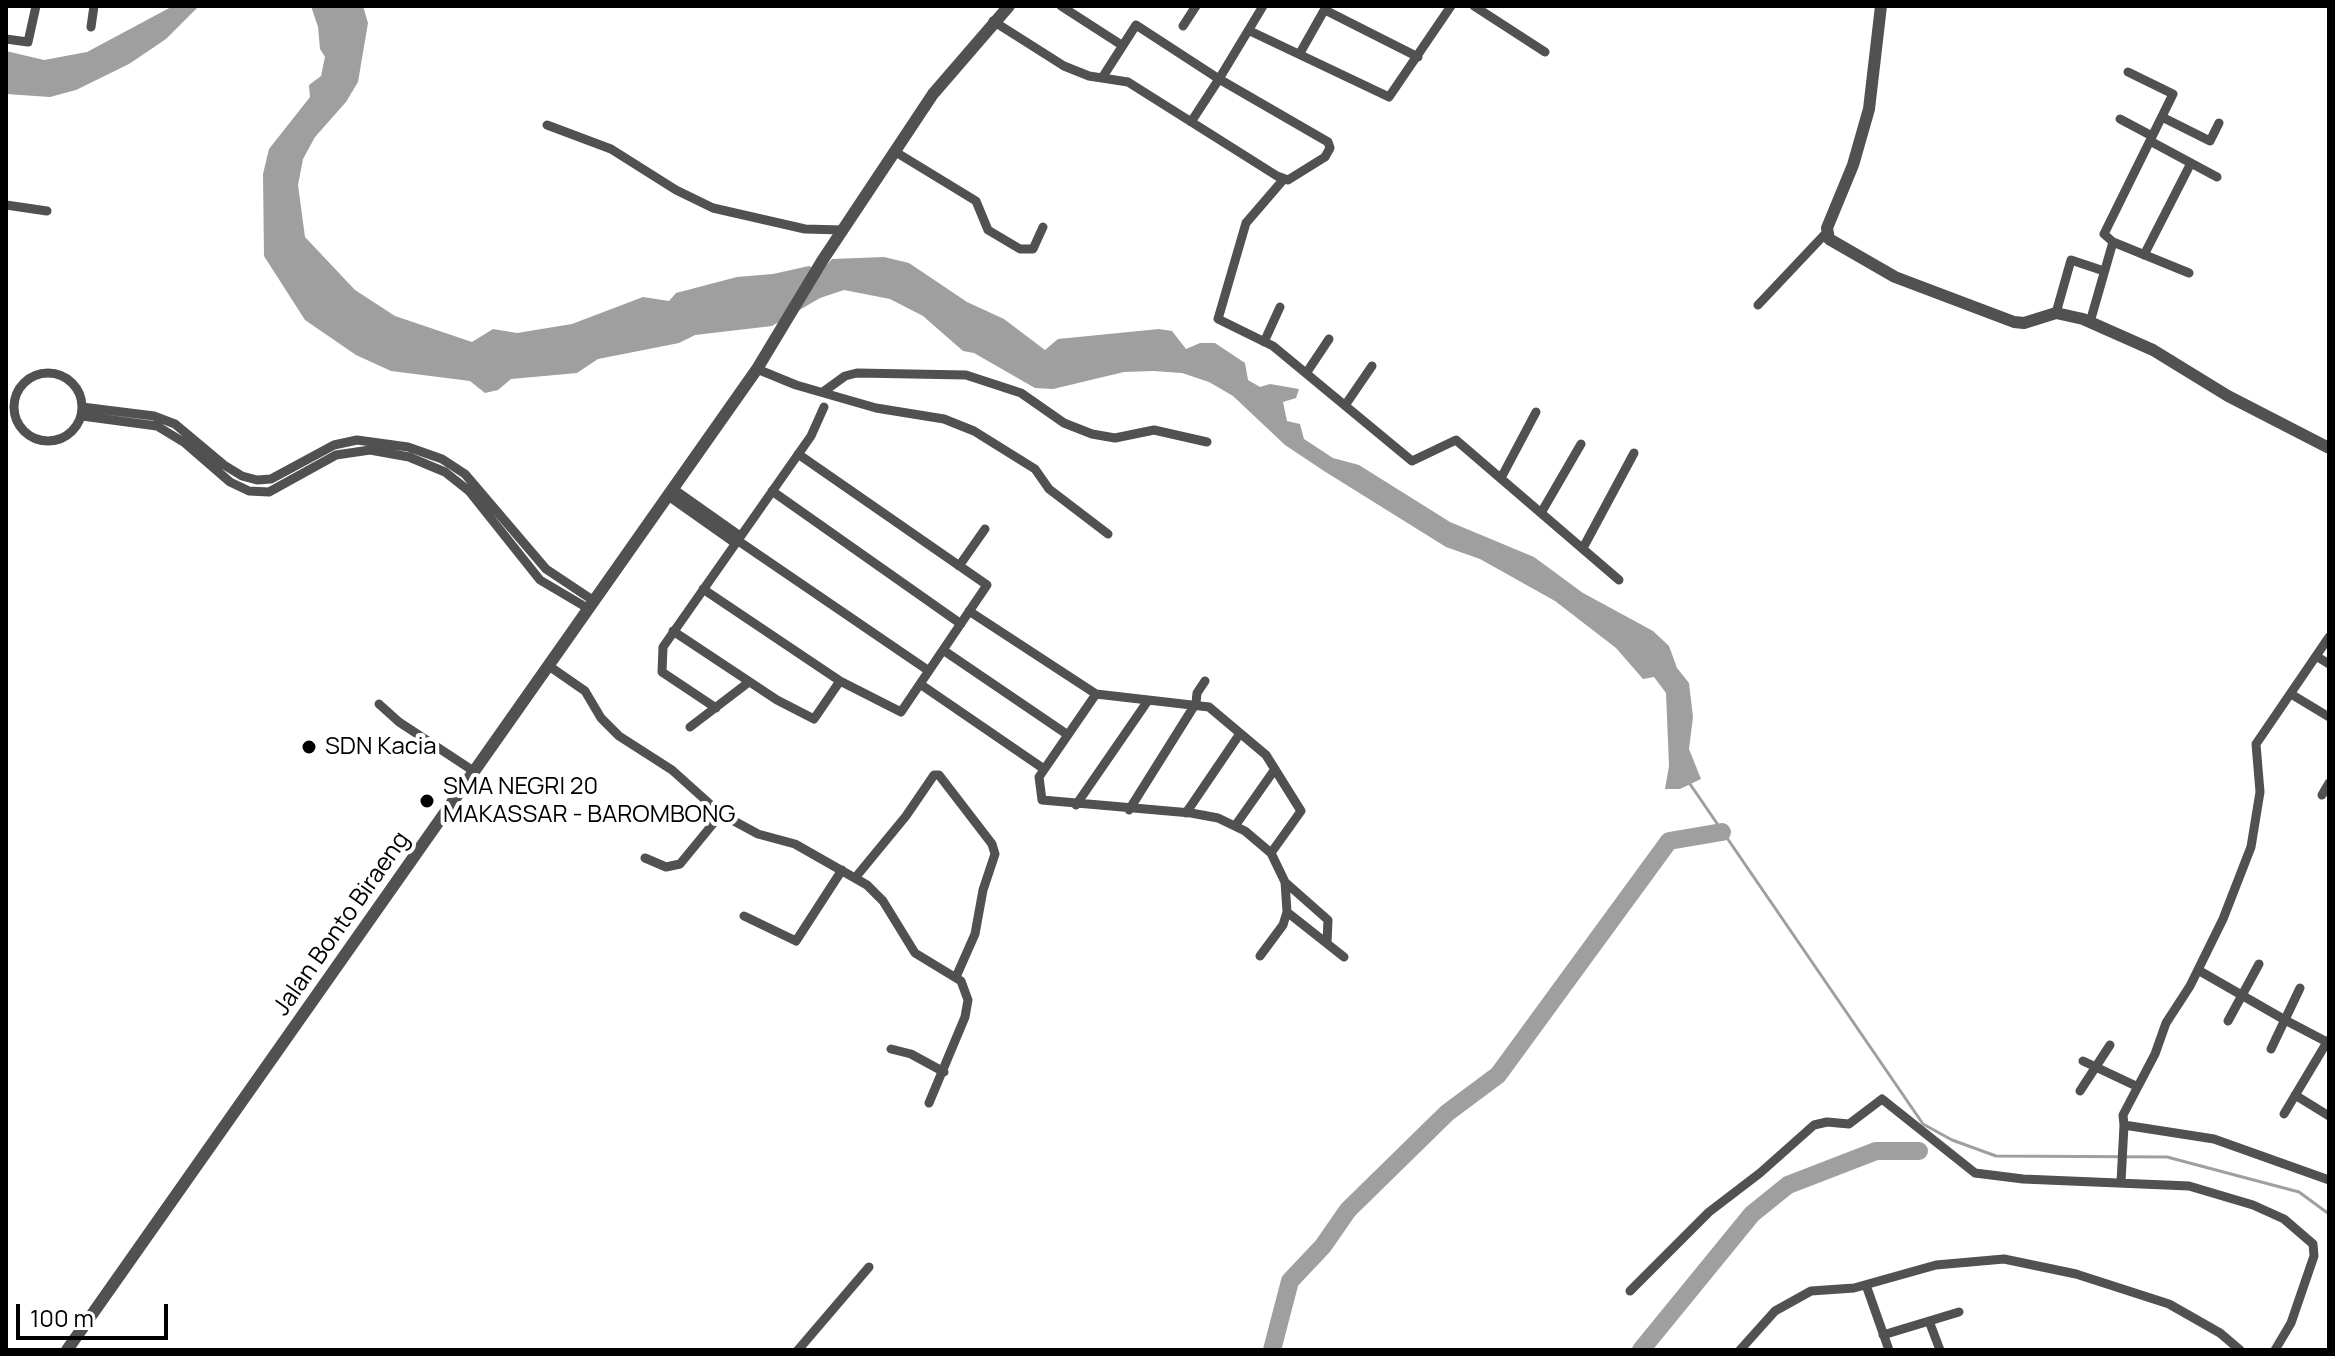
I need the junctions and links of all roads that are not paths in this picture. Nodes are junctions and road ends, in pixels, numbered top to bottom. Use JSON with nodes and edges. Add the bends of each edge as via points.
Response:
{"nodes":[{"id":1,"x":36,"y":6,"type":"edge"},
{"id":2,"x":95,"y":6,"type":"edge"},
{"id":3,"x":1009,"y":6,"type":"edge"},
{"id":4,"x":1061,"y":6,"type":"edge"},
{"id":5,"x":1196,"y":6,"type":"edge"},
{"id":6,"x":1263,"y":6,"type":"edge"},
{"id":7,"x":1451,"y":6,"type":"edge"},
{"id":8,"x":1474,"y":6,"type":"edge"},
{"id":9,"x":1881,"y":6,"type":"edge"},
{"id":10,"x":1326,"y":8,"type":"edge"},
{"id":11,"x":993,"y":21,"type":"junction"},
{"id":12,"x":1183,"y":26,"type":"dead end"},
{"id":13,"x":91,"y":27,"type":"dead end"},
{"id":14,"x":1250,"y":31,"type":"junction"},
{"id":15,"x":6,"y":39,"type":"edge"},
{"id":16,"x":1120,"y":44,"type":"junction"},
{"id":17,"x":1545,"y":52,"type":"dead end"},
{"id":18,"x":1300,"y":53,"type":"junction"},
{"id":19,"x":1418,"y":57,"type":"junction"},
{"id":20,"x":2128,"y":72,"type":"dead end"},
{"id":21,"x":1102,"y":78,"type":"junction"},
{"id":22,"x":1219,"y":79,"type":"junction"},
{"id":23,"x":2162,"y":117,"type":"junction"},
{"id":24,"x":2120,"y":119,"type":"dead end"},
{"id":25,"x":1191,"y":122,"type":"junction"},
{"id":26,"x":2219,"y":123,"type":"dead end"},
{"id":27,"x":547,"y":125,"type":"dead end"},
{"id":28,"x":2151,"y":138,"type":"junction"},
{"id":29,"x":894,"y":151,"type":"junction"},
{"id":30,"x":2191,"y":163,"type":"junction"},
{"id":31,"x":2217,"y":177,"type":"dead end"},
{"id":32,"x":1283,"y":180,"type":"junction"},
{"id":33,"x":6,"y":205,"type":"edge"},
{"id":34,"x":47,"y":211,"type":"dead end"},
{"id":35,"x":1043,"y":227,"type":"dead end"},
{"id":36,"x":843,"y":230,"type":"junction"},
{"id":37,"x":1826,"y":233,"type":"junction"},
{"id":38,"x":2113,"y":242,"type":"junction"},
{"id":39,"x":2144,"y":255,"type":"junction"},
{"id":40,"x":2104,"y":271,"type":"junction"},
{"id":41,"x":2189,"y":273,"type":"dead end"},
{"id":42,"x":1758,"y":305,"type":"dead end"},
{"id":43,"x":1280,"y":307,"type":"dead end"},
{"id":44,"x":2056,"y":313,"type":"junction"},
{"id":45,"x":2090,"y":322,"type":"junction"},
{"id":46,"x":1329,"y":339,"type":"dead end"},
{"id":47,"x":1264,"y":342,"type":"junction"},
{"id":48,"x":1372,"y":366,"type":"dead end"},
{"id":49,"x":757,"y":369,"type":"junction"},
{"id":50,"x":1307,"y":372,"type":"junction"},
{"id":51,"x":823,"y":392,"type":"junction"},
{"id":52,"x":1346,"y":404,"type":"junction"},
{"id":53,"x":10,"y":406,"type":"edge"},
{"id":54,"x":824,"y":407,"type":"dead end"},
{"id":55,"x":82,"y":411,"type":"junction"},
{"id":56,"x":1536,"y":412,"type":"dead end"},
{"id":57,"x":1207,"y":442,"type":"dead end"},
{"id":58,"x":1581,"y":444,"type":"dead end"},
{"id":59,"x":2329,"y":448,"type":"edge"},
{"id":60,"x":1634,"y":453,"type":"dead end"},
{"id":61,"x":798,"y":454,"type":"junction"},
{"id":62,"x":1501,"y":478,"type":"junction"},
{"id":63,"x":772,"y":491,"type":"junction"},
{"id":64,"x":669,"y":492,"type":"junction"},
{"id":65,"x":1541,"y":513,"type":"junction"},
{"id":66,"x":985,"y":529,"type":"dead end"},
{"id":67,"x":1108,"y":534,"type":"dead end"},
{"id":68,"x":738,"y":540,"type":"junction"},
{"id":69,"x":1583,"y":548,"type":"junction"},
{"id":70,"x":959,"y":566,"type":"junction"},
{"id":71,"x":1619,"y":580,"type":"dead end"},
{"id":72,"x":703,"y":589,"type":"junction"},
{"id":73,"x":592,"y":605,"type":"junction"},
{"id":74,"x":969,"y":611,"type":"junction"},
{"id":75,"x":961,"y":624,"type":"junction"},
{"id":76,"x":673,"y":631,"type":"junction"},
{"id":77,"x":2329,"y":637,"type":"edge"},
{"id":78,"x":943,"y":650,"type":"junction"},
{"id":79,"x":2316,"y":656,"type":"junction"},
{"id":80,"x":2329,"y":664,"type":"edge"},
{"id":81,"x":549,"y":666,"type":"junction"},
{"id":82,"x":929,"y":671,"type":"junction"},
{"id":83,"x":840,"y":681,"type":"junction"},
{"id":84,"x":1205,"y":681,"type":"dead end"},
{"id":85,"x":749,"y":682,"type":"junction"},
{"id":86,"x":920,"y":684,"type":"junction"},
{"id":87,"x":1096,"y":694,"type":"junction"},
{"id":88,"x":2291,"y":694,"type":"junction"},
{"id":89,"x":1147,"y":702,"type":"junction"},
{"id":90,"x":1196,"y":703,"type":"junction"},
{"id":91,"x":379,"y":704,"type":"dead end"},
{"id":92,"x":716,"y":708,"type":"junction"},
{"id":93,"x":2329,"y":717,"type":"edge"},
{"id":94,"x":690,"y":727,"type":"dead end"},
{"id":95,"x":1068,"y":735,"type":"junction"},
{"id":96,"x":1239,"y":735,"type":"junction"},
{"id":97,"x":1044,"y":769,"type":"junction"},
{"id":98,"x":1275,"y":769,"type":"junction"},
{"id":99,"x":475,"y":772,"type":"junction"},
{"id":100,"x":2329,"y":783,"type":"edge"},
{"id":101,"x":2322,"y":795,"type":"dead end"},
{"id":102,"x":1076,"y":805,"type":"junction"},
{"id":103,"x":1129,"y":810,"type":"junction"},
{"id":104,"x":1186,"y":813,"type":"junction"},
{"id":105,"x":721,"y":814,"type":"junction"},
{"id":106,"x":1235,"y":826,"type":"junction"},
{"id":107,"x":1271,"y":853,"type":"junction"},
{"id":108,"x":645,"y":858,"type":"dead end"},
{"id":109,"x":842,"y":870,"type":"junction"},
{"id":110,"x":855,"y":878,"type":"junction"},
{"id":111,"x":1285,"y":882,"type":"junction"},
{"id":112,"x":1287,"y":912,"type":"junction"},
{"id":113,"x":744,"y":916,"type":"dead end"},
{"id":114,"x":1327,"y":943,"type":"junction"},
{"id":115,"x":1260,"y":956,"type":"dead end"},
{"id":116,"x":1344,"y":957,"type":"dead end"},
{"id":117,"x":2259,"y":964,"type":"dead end"},
{"id":118,"x":2198,"y":970,"type":"junction"},
{"id":119,"x":956,"y":977,"type":"junction"},
{"id":120,"x":2300,"y":988,"type":"dead end"},
{"id":121,"x":2242,"y":996,"type":"junction"},
{"id":122,"x":2285,"y":1020,"type":"junction"},
{"id":123,"x":2228,"y":1021,"type":"dead end"},
{"id":124,"x":2328,"y":1041,"type":"edge"},
{"id":125,"x":2110,"y":1045,"type":"dead end"},
{"id":126,"x":891,"y":1049,"type":"dead end"},
{"id":127,"x":2271,"y":1049,"type":"dead end"},
{"id":128,"x":2083,"y":1061,"type":"dead end"},
{"id":129,"x":2096,"y":1067,"type":"junction"},
{"id":130,"x":944,"y":1072,"type":"junction"},
{"id":131,"x":2136,"y":1086,"type":"junction"},
{"id":132,"x":2080,"y":1091,"type":"dead end"},
{"id":133,"x":2295,"y":1095,"type":"junction"},
{"id":134,"x":929,"y":1103,"type":"dead end"},
{"id":135,"x":2284,"y":1114,"type":"dead end"},
{"id":136,"x":2329,"y":1116,"type":"edge"},
{"id":137,"x":2124,"y":1129,"type":"junction"},
{"id":138,"x":2329,"y":1180,"type":"edge"},
{"id":139,"x":2121,"y":1182,"type":"junction"},
{"id":140,"x":869,"y":1267,"type":"dead end"},
{"id":141,"x":1866,"y":1285,"type":"junction"},
{"id":142,"x":1630,"y":1291,"type":"dead end"},
{"id":143,"x":1959,"y":1312,"type":"dead end"},
{"id":144,"x":1929,"y":1321,"type":"junction"},
{"id":145,"x":1883,"y":1335,"type":"junction"},
{"id":146,"x":67,"y":1350,"type":"edge"},
{"id":147,"x":798,"y":1350,"type":"edge"},
{"id":148,"x":1740,"y":1350,"type":"edge"},
{"id":149,"x":1889,"y":1350,"type":"edge"},
{"id":150,"x":1940,"y":1350,"type":"edge"},
{"id":151,"x":2240,"y":1350,"type":"edge"},
{"id":152,"x":2275,"y":1350,"type":"edge"}],
"edges":[{"from":1,"to":15,"type":"street","via":[[28,42]]},
{"from":2,"to":13,"type":"street"},
{"from":3,"to":11,"type":"street","name":"Jalan Bonto Biraeng"},
{"from":4,"to":16,"type":"street"},
{"from":5,"to":12,"type":"street"},
{"from":6,"to":14,"type":"street"},
{"from":7,"to":19,"type":"street"},
{"from":8,"to":17,"type":"street"},
{"from":9,"to":37,"type":"street","via":[[1869,109]]},
{"from":10,"to":18,"type":"street"},
{"from":10,"to":19,"type":"street"},
{"from":11,"to":21,"type":"street","via":[[1064,66]]},
{"from":11,"to":29,"type":"street","name":"Jalan Bonto Biraeng","via":[[938,86]]},
{"from":14,"to":18,"type":"street"},
{"from":14,"to":22,"type":"street"},
{"from":16,"to":21,"type":"street"},
{"from":16,"to":22,"type":"street","via":[[1136,25]]},
{"from":18,"to":19,"type":"street","via":[[1385,98],[1398,89]]},
{"from":20,"to":23,"type":"street","via":[[2173,94]]},
{"from":21,"to":25,"type":"street","via":[[1128,82]]},
{"from":22,"to":25,"type":"street"},
{"from":22,"to":32,"type":"street","via":[[1328,142],[1325,157]]},
{"from":23,"to":26,"type":"street","via":[[2210,141]]},
{"from":23,"to":28,"type":"street"},
{"from":24,"to":28,"type":"street"},
{"from":25,"to":32,"type":"street"},
{"from":27,"to":36,"type":"street","via":[[611,149],[713,208],[805,229]]},
{"from":28,"to":30,"type":"street"},
{"from":28,"to":38,"type":"street","via":[[2104,234]]},
{"from":29,"to":35,"type":"street","via":[[976,201],[988,230],[1020,249],[1033,249]]},
{"from":29,"to":36,"type":"street","name":"Jalan Bonto Biraeng"},
{"from":30,"to":31,"type":"street"},
{"from":30,"to":39,"type":"street"},
{"from":32,"to":47,"type":"street","via":[[1246,223],[1218,319]]},
{"from":33,"to":34,"type":"street"},
{"from":36,"to":49,"type":"street","name":"Jalan Bonto Biraeng"},
{"from":37,"to":42,"type":"street"},
{"from":37,"to":44,"type":"street","via":[[1835,244],[1882,271],[2014,322]]},
{"from":38,"to":39,"type":"street"},
{"from":38,"to":40,"type":"street"},
{"from":39,"to":41,"type":"street"},
{"from":40,"to":44,"type":"street","via":[[2071,260]]},
{"from":40,"to":45,"type":"street"},
{"from":43,"to":47,"type":"street"},
{"from":44,"to":45,"type":"street"},
{"from":45,"to":59,"type":"street","via":[[2153,350]]},
{"from":46,"to":50,"type":"street"},
{"from":47,"to":50,"type":"street"},
{"from":48,"to":52,"type":"street"},
{"from":49,"to":51,"type":"street"},
{"from":49,"to":64,"type":"street","name":"Jalan Bonto Biraeng"},
{"from":50,"to":52,"type":"street"},
{"from":51,"to":57,"type":"street","via":[[857,373],[966,375],[1021,393],[1064,423],[1092,434],[1115,438],[1154,430]]},
{"from":51,"to":67,"type":"street","via":[[876,408],[944,419],[974,431],[1035,469],[1049,489]]},
{"from":52,"to":62,"type":"street","via":[[1412,461],[1456,440]]},
{"from":53,"to":55,"type":"street","via":[[27,435],[48,442],[70,434]]},
{"from":53,"to":55,"type":"street","via":[[21,385],[51,373],[72,383]]},
{"from":54,"to":61,"type":"street"},
{"from":55,"to":73,"type":"street","via":[[157,426],[249,491],[269,492],[336,455],[370,450],[409,457],[445,472],[469,491],[540,580]]},
{"from":56,"to":62,"type":"street"},
{"from":58,"to":65,"type":"street"},
{"from":60,"to":69,"type":"street"},
{"from":61,"to":63,"type":"street"},
{"from":61,"to":70,"type":"street"},
{"from":62,"to":65,"type":"street"},
{"from":63,"to":68,"type":"street"},
{"from":63,"to":75,"type":"street"},
{"from":64,"to":68,"type":"street"},
{"from":64,"to":73,"type":"street","name":"Jalan Bonto Biraeng"},
{"from":65,"to":69,"type":"street"},
{"from":66,"to":70,"type":"street"},
{"from":68,"to":72,"type":"street"},
{"from":68,"to":82,"type":"street"},
{"from":69,"to":71,"type":"street"},
{"from":70,"to":74,"type":"street","via":[[987,585]]},
{"from":72,"to":76,"type":"street"},
{"from":72,"to":83,"type":"street"},
{"from":73,"to":81,"type":"street","name":"Jalan Bonto Biraeng"},
{"from":74,"to":75,"type":"street"},
{"from":74,"to":87,"type":"street"},
{"from":75,"to":78,"type":"street"},
{"from":76,"to":85,"type":"street"},
{"from":76,"to":92,"type":"street","via":[[663,647],[662,672]]},
{"from":77,"to":79,"type":"street"},
{"from":78,"to":82,"type":"street"},
{"from":78,"to":95,"type":"street"},
{"from":79,"to":80,"type":"street"},
{"from":79,"to":88,"type":"street"},
{"from":81,"to":99,"type":"street","name":"Jalan Bonto Biraeng"},
{"from":81,"to":105,"type":"street","via":[[585,691],[619,736],[672,770]]},
{"from":82,"to":86,"type":"street"},
{"from":83,"to":85,"type":"street","via":[[814,719]]},
{"from":83,"to":86,"type":"street","via":[[901,712]]},
{"from":84,"to":90,"type":"street"},
{"from":85,"to":92,"type":"street"},
{"from":86,"to":97,"type":"street"},
{"from":87,"to":89,"type":"street"},
{"from":87,"to":95,"type":"street"},
{"from":88,"to":93,"type":"street"},
{"from":88,"to":118,"type":"street","via":[[2254,748],[2260,792],[2251,847]]},
{"from":89,"to":90,"type":"street"},
{"from":89,"to":102,"type":"street"},
{"from":90,"to":96,"type":"street","via":[[1209,707]]},
{"from":90,"to":103,"type":"street"},
{"from":91,"to":99,"type":"street"},
{"from":92,"to":94,"type":"street"},
{"from":95,"to":97,"type":"street"},
{"from":96,"to":98,"type":"street"},
{"from":96,"to":104,"type":"street"},
{"from":97,"to":102,"type":"street","via":[[1039,777],[1042,800]]},
{"from":98,"to":106,"type":"street"},
{"from":98,"to":107,"type":"street","via":[[1301,811]]},
{"from":99,"to":146,"type":"street","name":"Jalan Bonto Biraeng"},
{"from":100,"to":101,"type":"street"},
{"from":102,"to":103,"type":"street"},
{"from":103,"to":104,"type":"street"},
{"from":104,"to":106,"type":"street"},
{"from":105,"to":108,"type":"street","via":[[680,864],[666,867]]},
{"from":105,"to":109,"type":"street"},
{"from":106,"to":107,"type":"street"},
{"from":107,"to":111,"type":"street"},
{"from":109,"to":110,"type":"street"},
{"from":109,"to":113,"type":"street","via":[[796,941]]},
{"from":110,"to":119,"type":"street","via":[[883,901],[915,953]]},
{"from":110,"to":119,"type":"street","via":[[939,775],[995,854],[975,934]]},
{"from":111,"to":112,"type":"street"},
{"from":111,"to":114,"type":"street","via":[[1328,920]]},
{"from":112,"to":114,"type":"street"},
{"from":112,"to":115,"type":"street"},
{"from":114,"to":116,"type":"street"},
{"from":117,"to":121,"type":"street"},
{"from":118,"to":121,"type":"street"},
{"from":118,"to":131,"type":"street"},
{"from":119,"to":130,"type":"street","via":[[965,988],[967,1009]]},
{"from":120,"to":122,"type":"street"},
{"from":121,"to":122,"type":"street"},
{"from":121,"to":123,"type":"street"},
{"from":122,"to":124,"type":"street"},
{"from":122,"to":127,"type":"street"},
{"from":124,"to":133,"type":"street"},
{"from":125,"to":129,"type":"street"},
{"from":126,"to":130,"type":"street"},
{"from":128,"to":129,"type":"street"},
{"from":129,"to":131,"type":"street"},
{"from":129,"to":132,"type":"street"},
{"from":130,"to":134,"type":"street"},
{"from":131,"to":137,"type":"street","via":[[2123,1115]]},
{"from":133,"to":135,"type":"street"},
{"from":133,"to":136,"type":"street"},
{"from":137,"to":138,"type":"street","via":[[2200,1136]]},
{"from":137,"to":139,"type":"street"},
{"from":139,"to":142,"type":"street","via":[[2023,1179],[1970,1171],[1882,1099],[1849,1124],[1814,1125],[1709,1212]]},
{"from":139,"to":152,"type":"street","via":[[2189,1186],[2220,1194],[2284,1219],[2313,1244],[2300,1298]]},
{"from":140,"to":147,"type":"street"},
{"from":141,"to":145,"type":"street"},
{"from":141,"to":148,"type":"street","via":[[1824,1288],[1796,1297],[1767,1318]]},
{"from":141,"to":151,"type":"street","via":[[1936,1265],[2016,1261],[2169,1304]]},
{"from":143,"to":144,"type":"street"},
{"from":144,"to":145,"type":"street"},
{"from":144,"to":150,"type":"street"},
{"from":145,"to":149,"type":"street"}]}
